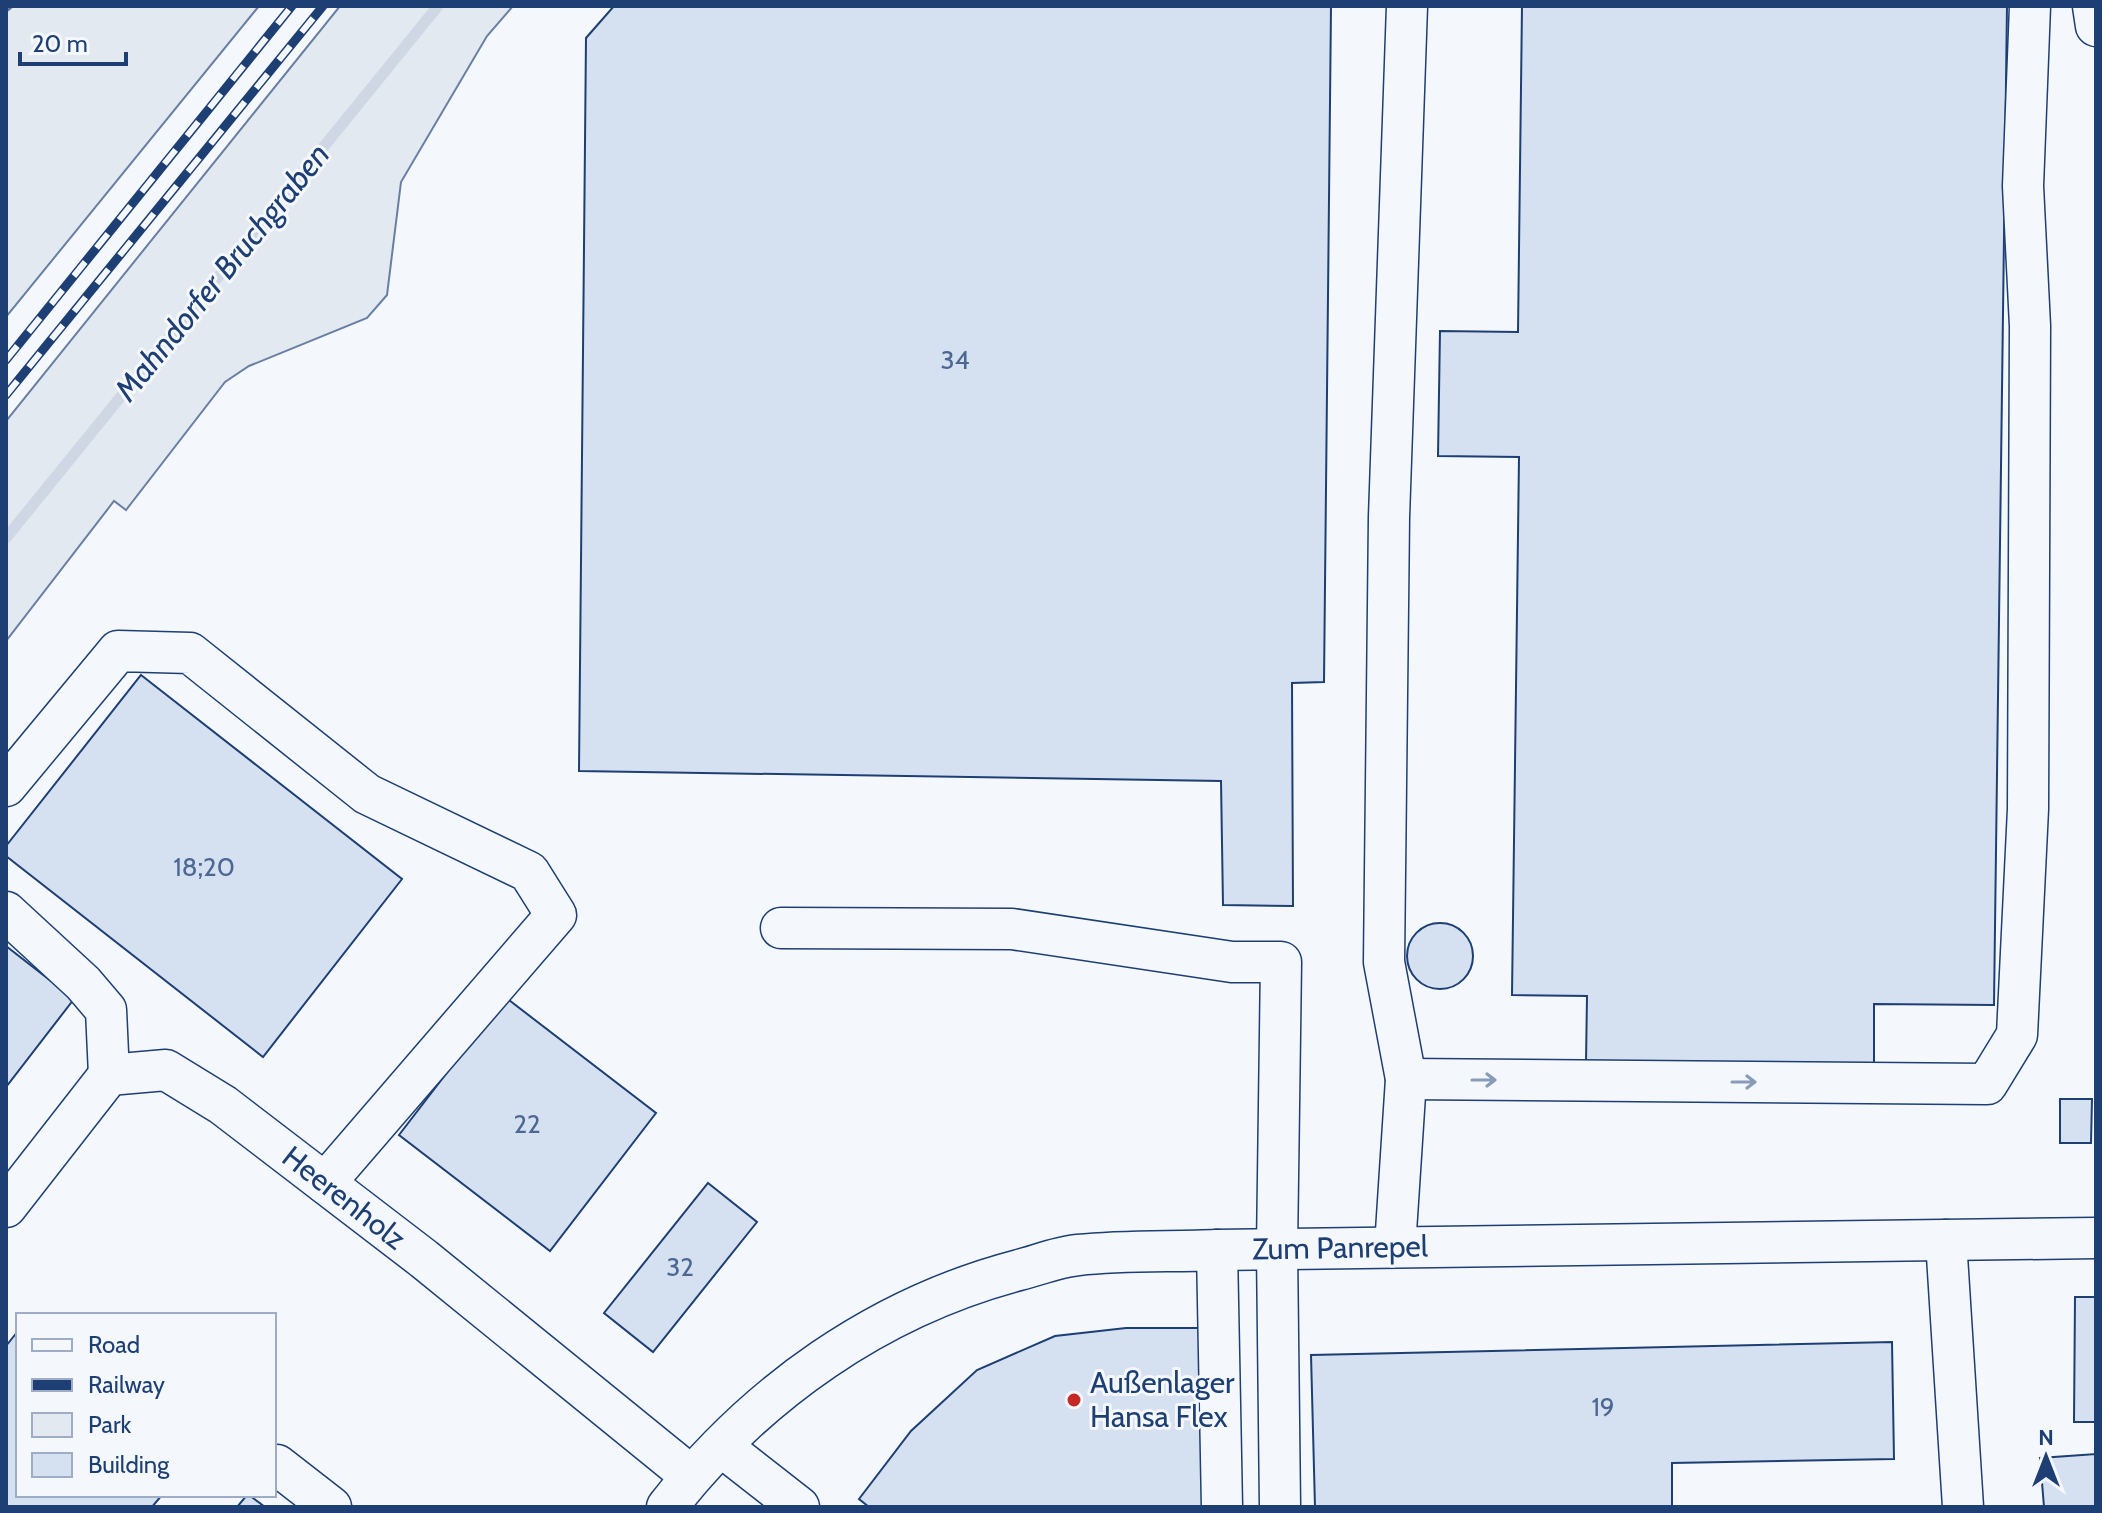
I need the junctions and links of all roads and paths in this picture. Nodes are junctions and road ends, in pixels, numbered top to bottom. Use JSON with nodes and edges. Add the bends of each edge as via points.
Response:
{"nodes":[{"id":1,"x":11,"y":6,"type":"edge"},
{"id":2,"x":1407,"y":6,"type":"edge"},
{"id":3,"x":2030,"y":6,"type":"edge"},
{"id":4,"x":2093,"y":6,"type":"edge"},
{"id":5,"x":6,"y":10,"type":"edge"},
{"id":6,"x":2096,"y":26,"type":"edge"},
{"id":7,"x":6,"y":786,"type":"edge"},
{"id":8,"x":6,"y":912,"type":"edge"},
{"id":9,"x":781,"y":928,"type":"dead end"},
{"id":10,"x":109,"y":1075,"type":"junction"},
{"id":11,"x":1406,"y":1079,"type":"junction"},
{"id":12,"x":325,"y":1183,"type":"junction"},
{"id":13,"x":6,"y":1207,"type":"edge"},
{"id":14,"x":2096,"y":1238,"type":"edge"},
{"id":15,"x":1946,"y":1240,"type":"junction"},
{"id":16,"x":1395,"y":1247,"type":"junction"},
{"id":17,"x":1277,"y":1249,"type":"junction"},
{"id":18,"x":1217,"y":1250,"type":"junction"},
{"id":19,"x":721,"y":1446,"type":"junction"},
{"id":20,"x":277,"y":1465,"type":"dead end"},
{"id":21,"x":691,"y":1476,"type":"junction"},
{"id":22,"x":331,"y":1507,"type":"edge"},
{"id":23,"x":667,"y":1507,"type":"edge"},
{"id":24,"x":799,"y":1507,"type":"edge"},
{"id":25,"x":1222,"y":1507,"type":"edge"},
{"id":26,"x":1280,"y":1507,"type":"edge"},
{"id":27,"x":1963,"y":1507,"type":"edge"}],
"edges":[{"from":1,"to":5,"type":"path"},
{"from":2,"to":11,"type":"street","via":[[1389,517],[1384,962]]},
{"from":11,"to":3,"type":"street","one_way":true,"via":[[1987,1084],[2017,1035],[2028,809],[2030,326],[2023,186]]},
{"from":4,"to":6,"type":"street"},
{"from":7,"to":12,"type":"street","via":[[118,651],[190,653],[367,794],[529,872],[556,915]]},
{"from":8,"to":10,"type":"street","via":[[106,1010]]},
{"from":9,"to":17,"type":"street","via":[[1012,929],[1232,962],[1281,962]]},
{"from":10,"to":12,"type":"street","name":"Heerenholz","via":[[166,1070],[223,1105]]},
{"from":10,"to":13,"type":"street"},
{"from":11,"to":16,"type":"street"},
{"from":12,"to":21,"type":"street","name":"Heerenholz"},
{"from":14,"to":15,"type":"street","name":"Zum Panrepel"},
{"from":15,"to":16,"type":"street","name":"Zum Panrepel"},
{"from":15,"to":27,"type":"street"},
{"from":16,"to":17,"type":"street","name":"Zum Panrepel"},
{"from":17,"to":18,"type":"street","name":"Zum Panrepel"},
{"from":17,"to":26,"type":"street"},
{"from":18,"to":19,"type":"street","name":"Zum Panrepel","via":[[1075,1255],[968,1283],[880,1323],[812,1366]]},
{"from":18,"to":25,"type":"street"},
{"from":19,"to":21,"type":"street","name":"Zum Panrepel"},
{"from":19,"to":24,"type":"street"},
{"from":20,"to":22,"type":"street"},
{"from":21,"to":23,"type":"street","name":"Zum Panrepel"}]}
